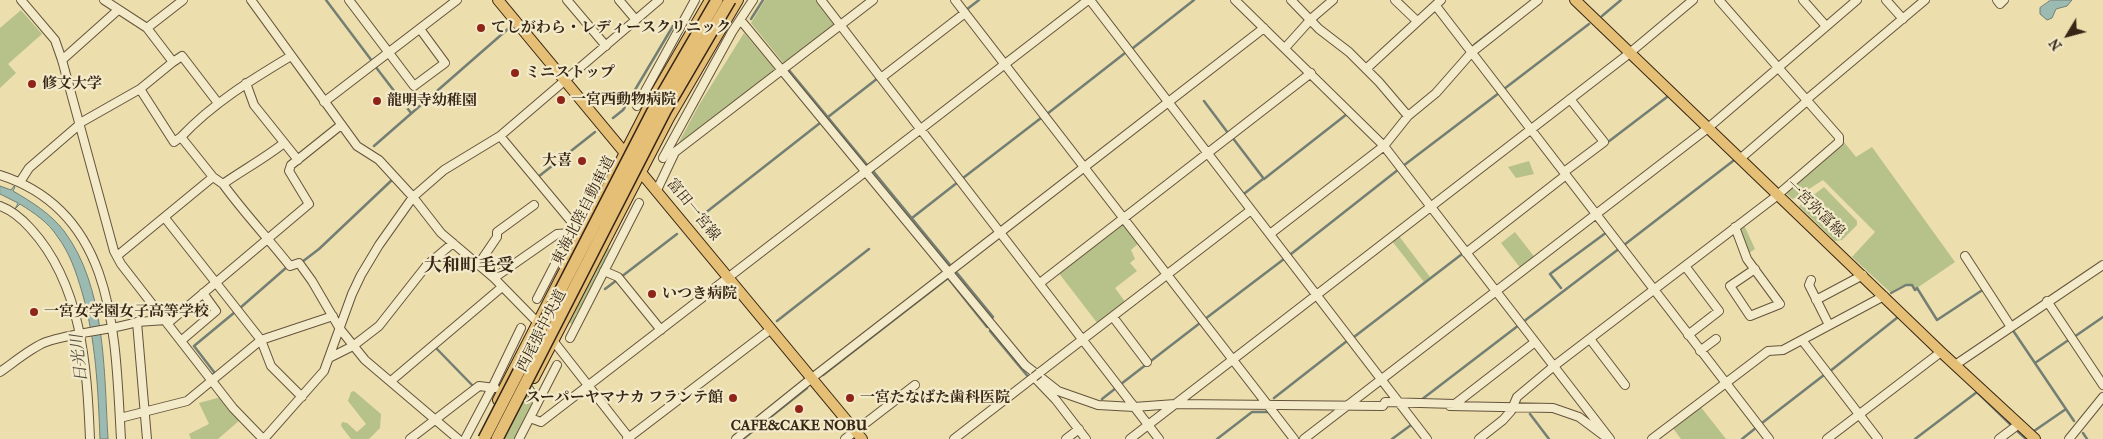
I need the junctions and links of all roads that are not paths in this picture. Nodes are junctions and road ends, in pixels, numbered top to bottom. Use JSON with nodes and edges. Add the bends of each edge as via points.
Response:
{"nodes":[{"id":1,"x":21,"y":0,"type":"edge"},
{"id":2,"x":104,"y":0,"type":"edge"},
{"id":3,"x":183,"y":0,"type":"edge"},
{"id":4,"x":251,"y":0,"type":"edge"},
{"id":5,"x":349,"y":0,"type":"edge"},
{"id":6,"x":457,"y":0,"type":"edge"},
{"id":7,"x":498,"y":0,"type":"edge"},
{"id":8,"x":567,"y":0,"type":"edge"},
{"id":9,"x":619,"y":0,"type":"edge"},
{"id":10,"x":659,"y":0,"type":"edge"},
{"id":11,"x":696,"y":0,"type":"edge"},
{"id":12,"x":710,"y":0,"type":"edge"},
{"id":13,"x":717,"y":0,"type":"edge"},
{"id":14,"x":730,"y":0,"type":"edge"},
{"id":15,"x":738,"y":0,"type":"edge"},
{"id":16,"x":753,"y":0,"type":"edge"},
{"id":17,"x":821,"y":0,"type":"edge"},
{"id":18,"x":873,"y":0,"type":"edge"},
{"id":19,"x":955,"y":0,"type":"edge"},
{"id":20,"x":1089,"y":0,"type":"edge"},
{"id":21,"x":1235,"y":0,"type":"edge"},
{"id":22,"x":1291,"y":0,"type":"edge"},
{"id":23,"x":1333,"y":0,"type":"edge"},
{"id":24,"x":1395,"y":0,"type":"edge"},
{"id":25,"x":1538,"y":0,"type":"edge"},
{"id":26,"x":1575,"y":0,"type":"edge"},
{"id":27,"x":1693,"y":0,"type":"edge"},
{"id":28,"x":1719,"y":0,"type":"edge"},
{"id":29,"x":1803,"y":0,"type":"edge"},
{"id":30,"x":1857,"y":0,"type":"edge"},
{"id":31,"x":1886,"y":0,"type":"edge"},
{"id":32,"x":1925,"y":0,"type":"edge"},
{"id":33,"x":1997,"y":0,"type":"edge"},
{"id":34,"x":2004,"y":0,"type":"edge"},
{"id":35,"x":1439,"y":3,"type":"edge"},
{"id":36,"x":118,"y":10,"type":"junction"},
{"id":37,"x":966,"y":13,"type":"junction"},
{"id":38,"x":1903,"y":19,"type":"junction"},
{"id":39,"x":636,"y":20,"type":"junction"},
{"id":40,"x":1417,"y":21,"type":"junction"},
{"id":41,"x":1311,"y":22,"type":"junction"},
{"id":42,"x":743,"y":23,"type":"dead end"},
{"id":43,"x":840,"y":25,"type":"junction"},
{"id":44,"x":1826,"y":26,"type":"junction"},
{"id":45,"x":146,"y":28,"type":"junction"},
{"id":46,"x":420,"y":28,"type":"junction"},
{"id":47,"x":1264,"y":28,"type":"junction"},
{"id":48,"x":606,"y":46,"type":"junction"},
{"id":49,"x":1285,"y":48,"type":"junction"},
{"id":50,"x":389,"y":52,"type":"junction"},
{"id":51,"x":1472,"y":52,"type":"junction"},
{"id":52,"x":1630,"y":53,"type":"junction"},
{"id":53,"x":291,"y":56,"type":"junction"},
{"id":54,"x":62,"y":60,"type":"junction"},
{"id":55,"x":173,"y":62,"type":"junction"},
{"id":56,"x":1004,"y":64,"type":"junction"},
{"id":57,"x":1778,"y":68,"type":"junction"},
{"id":58,"x":1366,"y":69,"type":"junction"},
{"id":59,"x":782,"y":72,"type":"junction"},
{"id":60,"x":1311,"y":73,"type":"junction"},
{"id":61,"x":881,"y":78,"type":"junction"},
{"id":62,"x":565,"y":81,"type":"junction"},
{"id":63,"x":246,"y":83,"type":"junction"},
{"id":64,"x":650,"y":83,"type":"junction"},
{"id":65,"x":688,"y":83,"type":"junction"},
{"id":66,"x":140,"y":88,"type":"junction"},
{"id":67,"x":699,"y":91,"type":"junction"},
{"id":68,"x":653,"y":98,"type":"junction"},
{"id":69,"x":1570,"y":99,"type":"junction"},
{"id":70,"x":1806,"y":101,"type":"junction"},
{"id":71,"x":324,"y":102,"type":"junction"},
{"id":72,"x":1168,"y":102,"type":"junction"},
{"id":73,"x":218,"y":103,"type":"junction"},
{"id":74,"x":637,"y":106,"type":"dead end"},
{"id":75,"x":1408,"y":116,"type":"junction"},
{"id":76,"x":80,"y":123,"type":"junction"},
{"id":77,"x":341,"y":125,"type":"junction"},
{"id":78,"x":921,"y":128,"type":"junction"},
{"id":79,"x":1708,"y":128,"type":"junction"},
{"id":80,"x":1531,"y":130,"type":"junction"},
{"id":81,"x":500,"y":136,"type":"junction"},
{"id":82,"x":181,"y":137,"type":"junction"},
{"id":83,"x":284,"y":143,"type":"junction"},
{"id":84,"x":1384,"y":146,"type":"junction"},
{"id":85,"x":672,"y":149,"type":"junction"},
{"id":86,"x":625,"y":152,"type":"junction"},
{"id":87,"x":1208,"y":153,"type":"junction"},
{"id":88,"x":663,"y":158,"type":"dead end"},
{"id":89,"x":1741,"y":158,"type":"junction"},
{"id":90,"x":298,"y":160,"type":"junction"},
{"id":91,"x":606,"y":160,"type":"dead end"},
{"id":92,"x":1084,"y":167,"type":"junction"},
{"id":93,"x":641,"y":170,"type":"junction"},
{"id":94,"x":865,"y":171,"type":"junction"},
{"id":95,"x":1565,"y":174,"type":"junction"},
{"id":96,"x":0,"y":175,"type":"edge"},
{"id":97,"x":213,"y":177,"type":"junction"},
{"id":98,"x":20,"y":182,"type":"junction"},
{"id":99,"x":223,"y":184,"type":"junction"},
{"id":100,"x":657,"y":190,"type":"junction"},
{"id":101,"x":1778,"y":194,"type":"junction"},
{"id":102,"x":413,"y":197,"type":"junction"},
{"id":103,"x":639,"y":203,"type":"dead end"},
{"id":104,"x":534,"y":205,"type":"dead end"},
{"id":105,"x":0,"y":206,"type":"edge"},
{"id":106,"x":1431,"y":207,"type":"junction"},
{"id":107,"x":1251,"y":210,"type":"junction"},
{"id":108,"x":1596,"y":214,"type":"junction"},
{"id":109,"x":165,"y":218,"type":"junction"},
{"id":110,"x":1124,"y":218,"type":"junction"},
{"id":111,"x":574,"y":226,"type":"junction"},
{"id":112,"x":1735,"y":227,"type":"junction"},
{"id":113,"x":586,"y":228,"type":"junction"},
{"id":114,"x":1000,"y":232,"type":"junction"},
{"id":115,"x":1270,"y":234,"type":"junction"},
{"id":116,"x":607,"y":237,"type":"junction"},
{"id":117,"x":268,"y":238,"type":"junction"},
{"id":118,"x":453,"y":243,"type":"junction"},
{"id":119,"x":618,"y":243,"type":"junction"},
{"id":120,"x":1466,"y":253,"type":"junction"},
{"id":121,"x":117,"y":256,"type":"junction"},
{"id":122,"x":1965,"y":256,"type":"dead end"},
{"id":123,"x":478,"y":264,"type":"junction"},
{"id":124,"x":2103,"y":265,"type":"edge"},
{"id":125,"x":1685,"y":266,"type":"junction"},
{"id":126,"x":1755,"y":269,"type":"junction"},
{"id":127,"x":604,"y":271,"type":"junction"},
{"id":128,"x":948,"y":272,"type":"junction"},
{"id":129,"x":1168,"y":275,"type":"junction"},
{"id":130,"x":1862,"y":275,"type":"junction"},
{"id":131,"x":494,"y":278,"type":"junction"},
{"id":132,"x":729,"y":278,"type":"junction"},
{"id":133,"x":1811,"y":280,"type":"dead end"},
{"id":134,"x":216,"y":283,"type":"junction"},
{"id":135,"x":1040,"y":283,"type":"junction"},
{"id":136,"x":502,"y":286,"type":"junction"},
{"id":137,"x":1653,"y":290,"type":"junction"},
{"id":138,"x":1497,"y":292,"type":"junction"},
{"id":139,"x":203,"y":294,"type":"junction"},
{"id":140,"x":1316,"y":294,"type":"junction"},
{"id":141,"x":1884,"y":296,"type":"junction"},
{"id":142,"x":538,"y":299,"type":"dead end"},
{"id":143,"x":1816,"y":300,"type":"junction"},
{"id":144,"x":2047,"y":301,"type":"junction"},
{"id":145,"x":333,"y":316,"type":"junction"},
{"id":146,"x":1112,"y":317,"type":"junction"},
{"id":147,"x":167,"y":321,"type":"junction"},
{"id":148,"x":137,"y":322,"type":"junction"},
{"id":149,"x":538,"y":322,"type":"junction"},
{"id":150,"x":1829,"y":325,"type":"junction"},
{"id":151,"x":2011,"y":327,"type":"junction"},
{"id":152,"x":340,"y":328,"type":"junction"},
{"id":153,"x":521,"y":328,"type":"dead end"},
{"id":154,"x":112,"y":329,"type":"junction"},
{"id":155,"x":771,"y":329,"type":"junction"},
{"id":156,"x":661,"y":330,"type":"junction"},
{"id":157,"x":82,"y":333,"type":"junction"},
{"id":158,"x":1688,"y":335,"type":"junction"},
{"id":159,"x":570,"y":338,"type":"dead end"},
{"id":160,"x":1083,"y":339,"type":"junction"},
{"id":161,"x":1590,"y":339,"type":"junction"},
{"id":162,"x":1716,"y":339,"type":"dead end"},
{"id":163,"x":182,"y":340,"type":"junction"},
{"id":164,"x":261,"y":340,"type":"junction"},
{"id":165,"x":1802,"y":340,"type":"junction"},
{"id":166,"x":554,"y":341,"type":"junction"},
{"id":167,"x":1536,"y":342,"type":"junction"},
{"id":168,"x":353,"y":346,"type":"junction"},
{"id":169,"x":1700,"y":351,"type":"junction"},
{"id":170,"x":1941,"y":352,"type":"junction"},
{"id":171,"x":329,"y":358,"type":"junction"},
{"id":172,"x":1233,"y":359,"type":"junction"},
{"id":173,"x":1146,"y":362,"type":"dead end"},
{"id":174,"x":556,"y":365,"type":"dead end"},
{"id":175,"x":1955,"y":365,"type":"junction"},
{"id":176,"x":1554,"y":366,"type":"junction"},
{"id":177,"x":0,"y":372,"type":"edge"},
{"id":178,"x":1036,"y":375,"type":"junction"},
{"id":179,"x":812,"y":378,"type":"junction"},
{"id":180,"x":213,"y":380,"type":"junction"},
{"id":181,"x":1382,"y":380,"type":"junction"},
{"id":182,"x":391,"y":382,"type":"junction"},
{"id":183,"x":1725,"y":382,"type":"junction"},
{"id":184,"x":915,"y":385,"type":"dead end"},
{"id":185,"x":1625,"y":385,"type":"dead end"},
{"id":186,"x":2103,"y":385,"type":"edge"},
{"id":187,"x":505,"y":386,"type":"junction"},
{"id":188,"x":588,"y":386,"type":"junction"},
{"id":189,"x":492,"y":388,"type":"junction"},
{"id":190,"x":529,"y":389,"type":"junction"},
{"id":191,"x":302,"y":397,"type":"junction"},
{"id":192,"x":2103,"y":397,"type":"edge"},
{"id":193,"x":1302,"y":401,"type":"dead end"},
{"id":194,"x":537,"y":402,"type":"junction"},
{"id":195,"x":1266,"y":403,"type":"junction"},
{"id":196,"x":1175,"y":404,"type":"junction"},
{"id":197,"x":1401,"y":404,"type":"junction"},
{"id":198,"x":1349,"y":405,"type":"junction"},
{"id":199,"x":1512,"y":406,"type":"junction"},
{"id":200,"x":1134,"y":407,"type":"junction"},
{"id":201,"x":144,"y":412,"type":"junction"},
{"id":202,"x":1859,"y":414,"type":"junction"},
{"id":203,"x":120,"y":418,"type":"junction"},
{"id":204,"x":530,"y":418,"type":"junction"},
{"id":205,"x":436,"y":419,"type":"junction"},
{"id":206,"x":2019,"y":424,"type":"junction"},
{"id":207,"x":1148,"y":425,"type":"junction"},
{"id":208,"x":1079,"y":429,"type":"junction"},
{"id":209,"x":859,"y":435,"type":"edge"},
{"id":210,"x":90,"y":439,"type":"edge"},
{"id":211,"x":121,"y":439,"type":"edge"},
{"id":212,"x":147,"y":439,"type":"edge"},
{"id":213,"x":264,"y":439,"type":"edge"},
{"id":214,"x":410,"y":439,"type":"edge"},
{"id":215,"x":458,"y":439,"type":"edge"},
{"id":216,"x":465,"y":439,"type":"edge"},
{"id":217,"x":478,"y":439,"type":"edge"},
{"id":218,"x":484,"y":439,"type":"edge"},
{"id":219,"x":497,"y":439,"type":"edge"},
{"id":220,"x":503,"y":439,"type":"edge"},
{"id":221,"x":519,"y":439,"type":"edge"},
{"id":222,"x":628,"y":439,"type":"edge"},
{"id":223,"x":736,"y":439,"type":"edge"},
{"id":224,"x":844,"y":439,"type":"edge"},
{"id":225,"x":954,"y":439,"type":"edge"},
{"id":226,"x":1066,"y":439,"type":"edge"},
{"id":227,"x":1086,"y":439,"type":"edge"},
{"id":228,"x":1130,"y":439,"type":"edge"},
{"id":229,"x":1159,"y":439,"type":"edge"},
{"id":230,"x":1294,"y":439,"type":"edge"},
{"id":231,"x":1304,"y":439,"type":"edge"},
{"id":232,"x":1427,"y":439,"type":"edge"},
{"id":233,"x":1479,"y":439,"type":"edge"},
{"id":234,"x":1606,"y":439,"type":"edge"},
{"id":235,"x":1610,"y":439,"type":"edge"},
{"id":236,"x":1652,"y":439,"type":"edge"},
{"id":237,"x":1769,"y":439,"type":"edge"},
{"id":238,"x":1826,"y":439,"type":"edge"},
{"id":239,"x":1878,"y":439,"type":"edge"},
{"id":240,"x":1999,"y":439,"type":"edge"},
{"id":241,"x":2035,"y":439,"type":"edge"},
{"id":242,"x":2069,"y":439,"type":"edge"}],
"edges":[{"from":1,"to":54,"type":"street","via":[[55,40]]},
{"from":2,"to":36,"type":"street"},
{"from":3,"to":45,"type":"street"},
{"from":4,"to":53,"type":"street"},
{"from":5,"to":50,"type":"street"},
{"from":6,"to":46,"type":"street"},
{"from":7,"to":62,"type":"main road","name":"富田一宮線"},
{"from":8,"to":48,"type":"street"},
{"from":9,"to":39,"type":"street"},
{"from":10,"to":39,"type":"street"},
{"from":11,"to":64,"type":"street"},
{"from":12,"to":68,"type":"main road","name":"西尾張中央道"},
{"from":13,"to":218,"type":"highway","name":"東海北陸自動車道","bridge":true,"via":[[655,108]]},
{"from":14,"to":219,"type":"highway","name":"東海北陸自動車道","bridge":true,"via":[[665,111]]},
{"from":15,"to":65,"type":"main road","name":"西尾張中央道"},
{"from":16,"to":67,"type":"street"},
{"from":17,"to":43,"type":"street"},
{"from":18,"to":43,"type":"street"},
{"from":19,"to":37,"type":"street"},
{"from":20,"to":56,"type":"street"},
{"from":20,"to":72,"type":"street"},
{"from":21,"to":47,"type":"street"},
{"from":22,"to":41,"type":"street"},
{"from":23,"to":41,"type":"street"},
{"from":24,"to":40,"type":"street"},
{"from":25,"to":51,"type":"street"},
{"from":26,"to":52,"type":"main road","name":"一宮弥富線"},
{"from":27,"to":52,"type":"street"},
{"from":28,"to":57,"type":"street"},
{"from":29,"to":44,"type":"street"},
{"from":30,"to":44,"type":"street"},
{"from":31,"to":38,"type":"street"},
{"from":32,"to":38,"type":"street"},
{"from":33,"to":34,"type":"street","via":[[2000,4]]},
{"from":35,"to":40,"type":"street"},
{"from":35,"to":51,"type":"street"},
{"from":36,"to":45,"type":"street"},
{"from":36,"to":54,"type":"street"},
{"from":37,"to":56,"type":"street"},
{"from":37,"to":61,"type":"street"},
{"from":38,"to":70,"type":"street"},
{"from":39,"to":48,"type":"street"},
{"from":40,"to":58,"type":"street"},
{"from":41,"to":49,"type":"street"},
{"from":41,"to":58,"type":"street","via":[[1350,52]]},
{"from":42,"to":59,"type":"street"},
{"from":43,"to":59,"type":"street"},
{"from":43,"to":61,"type":"street"},
{"from":44,"to":57,"type":"street"},
{"from":45,"to":55,"type":"street"},
{"from":46,"to":50,"type":"street"},
{"from":46,"to":50,"type":"street","via":[[445,63],[414,86]]},
{"from":47,"to":49,"type":"street"},
{"from":47,"to":72,"type":"street"},
{"from":48,"to":62,"type":"street"},
{"from":49,"to":60,"type":"street"},
{"from":50,"to":71,"type":"street"},
{"from":51,"to":75,"type":"street","via":[[1436,93]]},
{"from":51,"to":80,"type":"street"},
{"from":52,"to":69,"type":"street"},
{"from":52,"to":79,"type":"main road","name":"一宮弥富線"},
{"from":53,"to":63,"type":"street"},
{"from":53,"to":71,"type":"street"},
{"from":54,"to":76,"type":"street"},
{"from":55,"to":66,"type":"street"},
{"from":55,"to":73,"type":"street","via":[[182,56]]},
{"from":56,"to":78,"type":"street"},
{"from":56,"to":92,"type":"street"},
{"from":57,"to":70,"type":"street"},
{"from":57,"to":79,"type":"street"},
{"from":58,"to":75,"type":"street"},
{"from":59,"to":85,"type":"street"},
{"from":59,"to":94,"type":"street"},
{"from":60,"to":84,"type":"street"},
{"from":60,"to":87,"type":"street"},
{"from":61,"to":78,"type":"street"},
{"from":62,"to":81,"type":"street"},
{"from":62,"to":86,"type":"main road","name":"富田一宮線"},
{"from":63,"to":73,"type":"street"},
{"from":63,"to":83,"type":"street","via":[[254,105]]},
{"from":64,"to":68,"type":"street"},
{"from":64,"to":74,"type":"street"},
{"from":65,"to":67,"type":"street"},
{"from":65,"to":93,"type":"main road","name":"西尾張中央道"},
{"from":66,"to":76,"type":"street"},
{"from":66,"to":82,"type":"street","via":[[174,142]]},
{"from":67,"to":85,"type":"street"},
{"from":68,"to":86,"type":"main road","name":"西尾張中央道"},
{"from":69,"to":80,"type":"street"},
{"from":69,"to":95,"type":"street","via":[[1604,142]]},
{"from":70,"to":89,"type":"street"},
{"from":70,"to":101,"type":"street","via":[[1839,137],[1839,142]]},
{"from":71,"to":77,"type":"street"},
{"from":72,"to":87,"type":"street"},
{"from":72,"to":92,"type":"street"},
{"from":73,"to":82,"type":"street"},
{"from":75,"to":84,"type":"street"},
{"from":76,"to":98,"type":"street","via":[[29,168]]},
{"from":76,"to":121,"type":"street"},
{"from":77,"to":90,"type":"street"},
{"from":77,"to":102,"type":"street","via":[[357,146],[379,160]]},
{"from":78,"to":94,"type":"street"},
{"from":78,"to":114,"type":"street"},
{"from":79,"to":89,"type":"main road","name":"一宮弥富線"},
{"from":79,"to":108,"type":"street"},
{"from":80,"to":95,"type":"street"},
{"from":80,"to":106,"type":"street"},
{"from":81,"to":102,"type":"street","via":[[444,170]]},
{"from":81,"to":111,"type":"street"},
{"from":82,"to":97,"type":"street"},
{"from":83,"to":90,"type":"street"},
{"from":83,"to":99,"type":"street"},
{"from":84,"to":106,"type":"street"},
{"from":84,"to":115,"type":"street"},
{"from":85,"to":88,"type":"street"},
{"from":85,"to":100,"type":"street"},
{"from":86,"to":93,"type":"main road","name":"富田一宮線"},
{"from":86,"to":113,"type":"main road","name":"西尾張中央道"},
{"from":87,"to":107,"type":"street"},
{"from":87,"to":110,"type":"street"},
{"from":89,"to":101,"type":"main road","name":"一宮弥富線"},
{"from":90,"to":117,"type":"street","via":[[289,171],[309,204]]},
{"from":91,"to":111,"type":"street"},
{"from":92,"to":110,"type":"street"},
{"from":92,"to":114,"type":"street"},
{"from":93,"to":100,"type":"main road","name":"富田一宮線"},
{"from":93,"to":116,"type":"main road","name":"西尾張中央道"},
{"from":94,"to":128,"type":"street"},
{"from":94,"to":132,"type":"street"},
{"from":95,"to":108,"type":"street"},
{"from":95,"to":120,"type":"street"},
{"from":96,"to":98,"type":"street"},
{"from":97,"to":99,"type":"street"},
{"from":97,"to":109,"type":"street"},
{"from":98,"to":154,"type":"street","via":[[56,206],[80,233],[97,268]]},
{"from":99,"to":117,"type":"street"},
{"from":100,"to":132,"type":"main road","name":"富田一宮線"},
{"from":101,"to":112,"type":"street"},
{"from":101,"to":130,"type":"main road","name":"一宮弥富線"},
{"from":102,"to":118,"type":"street"},
{"from":102,"to":152,"type":"street","via":[[361,275]]},
{"from":103,"to":119,"type":"street"},
{"from":104,"to":123,"type":"street","via":[[497,232],[497,237]]},
{"from":105,"to":157,"type":"street","via":[[26,224],[44,243],[71,300]]},
{"from":106,"to":120,"type":"street"},
{"from":106,"to":140,"type":"street"},
{"from":107,"to":115,"type":"street"},
{"from":107,"to":129,"type":"street"},
{"from":108,"to":137,"type":"street"},
{"from":108,"to":138,"type":"street"},
{"from":109,"to":121,"type":"street"},
{"from":109,"to":134,"type":"street"},
{"from":110,"to":129,"type":"street"},
{"from":110,"to":135,"type":"street"},
{"from":111,"to":113,"type":"street"},
{"from":111,"to":131,"type":"street","via":[[557,234]]},
{"from":111,"to":142,"type":"street"},
{"from":112,"to":125,"type":"street"},
{"from":112,"to":126,"type":"street","via":[[1747,259]]},
{"from":113,"to":149,"type":"main road","name":"西尾張中央道"},
{"from":114,"to":128,"type":"street"},
{"from":114,"to":135,"type":"street"},
{"from":115,"to":140,"type":"street"},
{"from":116,"to":119,"type":"street"},
{"from":116,"to":166,"type":"main road","name":"西尾張中央道"},
{"from":117,"to":134,"type":"street"},
{"from":117,"to":145,"type":"street","via":[[290,266],[299,263]]},
{"from":118,"to":123,"type":"street"},
{"from":118,"to":168,"type":"street","via":[[427,265],[379,326]]},
{"from":119,"to":127,"type":"street"},
{"from":120,"to":138,"type":"street"},
{"from":121,"to":147,"type":"street"},
{"from":122,"to":151,"type":"street"},
{"from":123,"to":131,"type":"street"},
{"from":124,"to":144,"type":"street"},
{"from":125,"to":137,"type":"street"},
{"from":125,"to":158,"type":"street","via":[[1719,311]]},
{"from":126,"to":126,"type":"street","via":[[1730,286],[1750,316],[1780,304]]},
{"from":127,"to":156,"type":"street","via":[[618,277]]},
{"from":127,"to":159,"type":"street"},
{"from":128,"to":179,"type":"street"},
{"from":128,"to":200,"type":"street","via":[[1004,342],[1046,383],[1090,403]]},
{"from":129,"to":146,"type":"street"},
{"from":129,"to":172,"type":"street"},
{"from":130,"to":141,"type":"main road","name":"一宮弥富線"},
{"from":130,"to":143,"type":"street"},
{"from":131,"to":136,"type":"street"},
{"from":132,"to":155,"type":"main road","name":"富田一宮線"},
{"from":132,"to":156,"type":"street"},
{"from":133,"to":143,"type":"street","via":[[1809,285]]},
{"from":134,"to":139,"type":"street"},
{"from":134,"to":164,"type":"street"},
{"from":135,"to":160,"type":"street"},
{"from":136,"to":149,"type":"street"},
{"from":136,"to":182,"type":"street"},
{"from":137,"to":158,"type":"street"},
{"from":137,"to":161,"type":"street"},
{"from":138,"to":167,"type":"street"},
{"from":138,"to":181,"type":"street"},
{"from":139,"to":147,"type":"street"},
{"from":139,"to":163,"type":"street","via":[[216,311]]},
{"from":140,"to":172,"type":"street"},
{"from":140,"to":181,"type":"street"},
{"from":141,"to":150,"type":"street"},
{"from":141,"to":170,"type":"main road","name":"一宮弥富線"},
{"from":143,"to":150,"type":"street"},
{"from":144,"to":151,"type":"street"},
{"from":144,"to":186,"type":"street"},
{"from":145,"to":152,"type":"street"},
{"from":145,"to":164,"type":"street"},
{"from":146,"to":160,"type":"street"},
{"from":146,"to":173,"type":"street"},
{"from":147,"to":148,"type":"street"},
{"from":147,"to":163,"type":"street"},
{"from":148,"to":154,"type":"street"},
{"from":148,"to":201,"type":"street"},
{"from":149,"to":166,"type":"street"},
{"from":149,"to":187,"type":"main road","name":"西尾張中央道"},
{"from":150,"to":165,"type":"street"},
{"from":151,"to":175,"type":"street"},
{"from":152,"to":168,"type":"street"},
{"from":152,"to":171,"type":"street"},
{"from":153,"to":189,"type":"street"},
{"from":154,"to":157,"type":"street"},
{"from":154,"to":203,"type":"street"},
{"from":155,"to":179,"type":"main road","name":"富田一宮線"},
{"from":155,"to":222,"type":"street"},
{"from":156,"to":188,"type":"street"},
{"from":157,"to":177,"type":"street","via":[[44,342]]},
{"from":157,"to":210,"type":"street"},
{"from":158,"to":169,"type":"street"},
{"from":160,"to":178,"type":"street"},
{"from":160,"to":200,"type":"street"},
{"from":161,"to":176,"type":"street"},
{"from":161,"to":185,"type":"street"},
{"from":162,"to":169,"type":"street"},
{"from":163,"to":180,"type":"street"},
{"from":164,"to":180,"type":"street"},
{"from":164,"to":191,"type":"street","via":[[271,366]]},
{"from":165,"to":183,"type":"street","via":[[1780,351],[1768,351]]},
{"from":165,"to":202,"type":"street"},
{"from":166,"to":188,"type":"street"},
{"from":166,"to":190,"type":"main road","name":"西尾張中央道"},
{"from":167,"to":176,"type":"street"},
{"from":167,"to":197,"type":"street","via":[[1455,404]]},
{"from":168,"to":171,"type":"street"},
{"from":168,"to":182,"type":"street"},
{"from":169,"to":183,"type":"street"},
{"from":170,"to":175,"type":"main road","name":"一宮弥富線"},
{"from":170,"to":202,"type":"street"},
{"from":171,"to":191,"type":"street","via":[[324,371]]},
{"from":172,"to":195,"type":"street"},
{"from":172,"to":196,"type":"street"},
{"from":174,"to":194,"type":"street"},
{"from":175,"to":206,"type":"main road","name":"一宮弥富線"},
{"from":176,"to":199,"type":"street","via":[[1517,397]]},
{"from":176,"to":235,"type":"street"},
{"from":178,"to":208,"type":"street"},
{"from":178,"to":225,"type":"street"},
{"from":179,"to":209,"type":"main road","name":"富田一宮線"},
{"from":179,"to":223,"type":"street"},
{"from":180,"to":201,"type":"street","via":[[186,402]]},
{"from":180,"to":213,"type":"street","via":[[233,408]]},
{"from":181,"to":197,"type":"street"},
{"from":181,"to":198,"type":"street"},
{"from":182,"to":205,"type":"street"},
{"from":183,"to":236,"type":"street"},
{"from":183,"to":237,"type":"street"},
{"from":184,"to":209,"type":"street"},
{"from":187,"to":189,"type":"street"},
{"from":187,"to":217,"type":"main road","name":"西尾張中央道"},
{"from":188,"to":204,"type":"street","via":[[541,422]]},
{"from":188,"to":222,"type":"street"},
{"from":189,"to":205,"type":"street","via":[[479,386]]},
{"from":189,"to":216,"type":"street"},
{"from":190,"to":194,"type":"street"},
{"from":190,"to":220,"type":"main road","name":"西尾張中央道"},
{"from":191,"to":213,"type":"street"},
{"from":192,"to":242,"type":"street"},
{"from":193,"to":195,"type":"street"},
{"from":194,"to":204,"type":"street"},
{"from":195,"to":196,"type":"street"},
{"from":195,"to":198,"type":"street"},
{"from":195,"to":230,"type":"street"},
{"from":196,"to":200,"type":"street"},
{"from":196,"to":207,"type":"street"},
{"from":197,"to":198,"type":"street"},
{"from":197,"to":199,"type":"street","via":[[1413,407]]},
{"from":197,"to":232,"type":"street"},
{"from":198,"to":231,"type":"street"},
{"from":199,"to":233,"type":"street","via":[[1503,420]]},
{"from":199,"to":234,"type":"street","via":[[1565,410],[1588,422]]},
{"from":200,"to":207,"type":"street"},
{"from":201,"to":203,"type":"street"},
{"from":201,"to":212,"type":"street"},
{"from":202,"to":238,"type":"street"},
{"from":202,"to":239,"type":"street"},
{"from":203,"to":211,"type":"street"},
{"from":204,"to":221,"type":"street"},
{"from":205,"to":214,"type":"street"},
{"from":205,"to":215,"type":"street"},
{"from":206,"to":240,"type":"street"},
{"from":206,"to":241,"type":"main road","name":"一宮弥富線"},
{"from":207,"to":228,"type":"street"},
{"from":207,"to":229,"type":"street"},
{"from":208,"to":226,"type":"street"},
{"from":208,"to":227,"type":"street"},
{"from":209,"to":224,"type":"street"}]}
